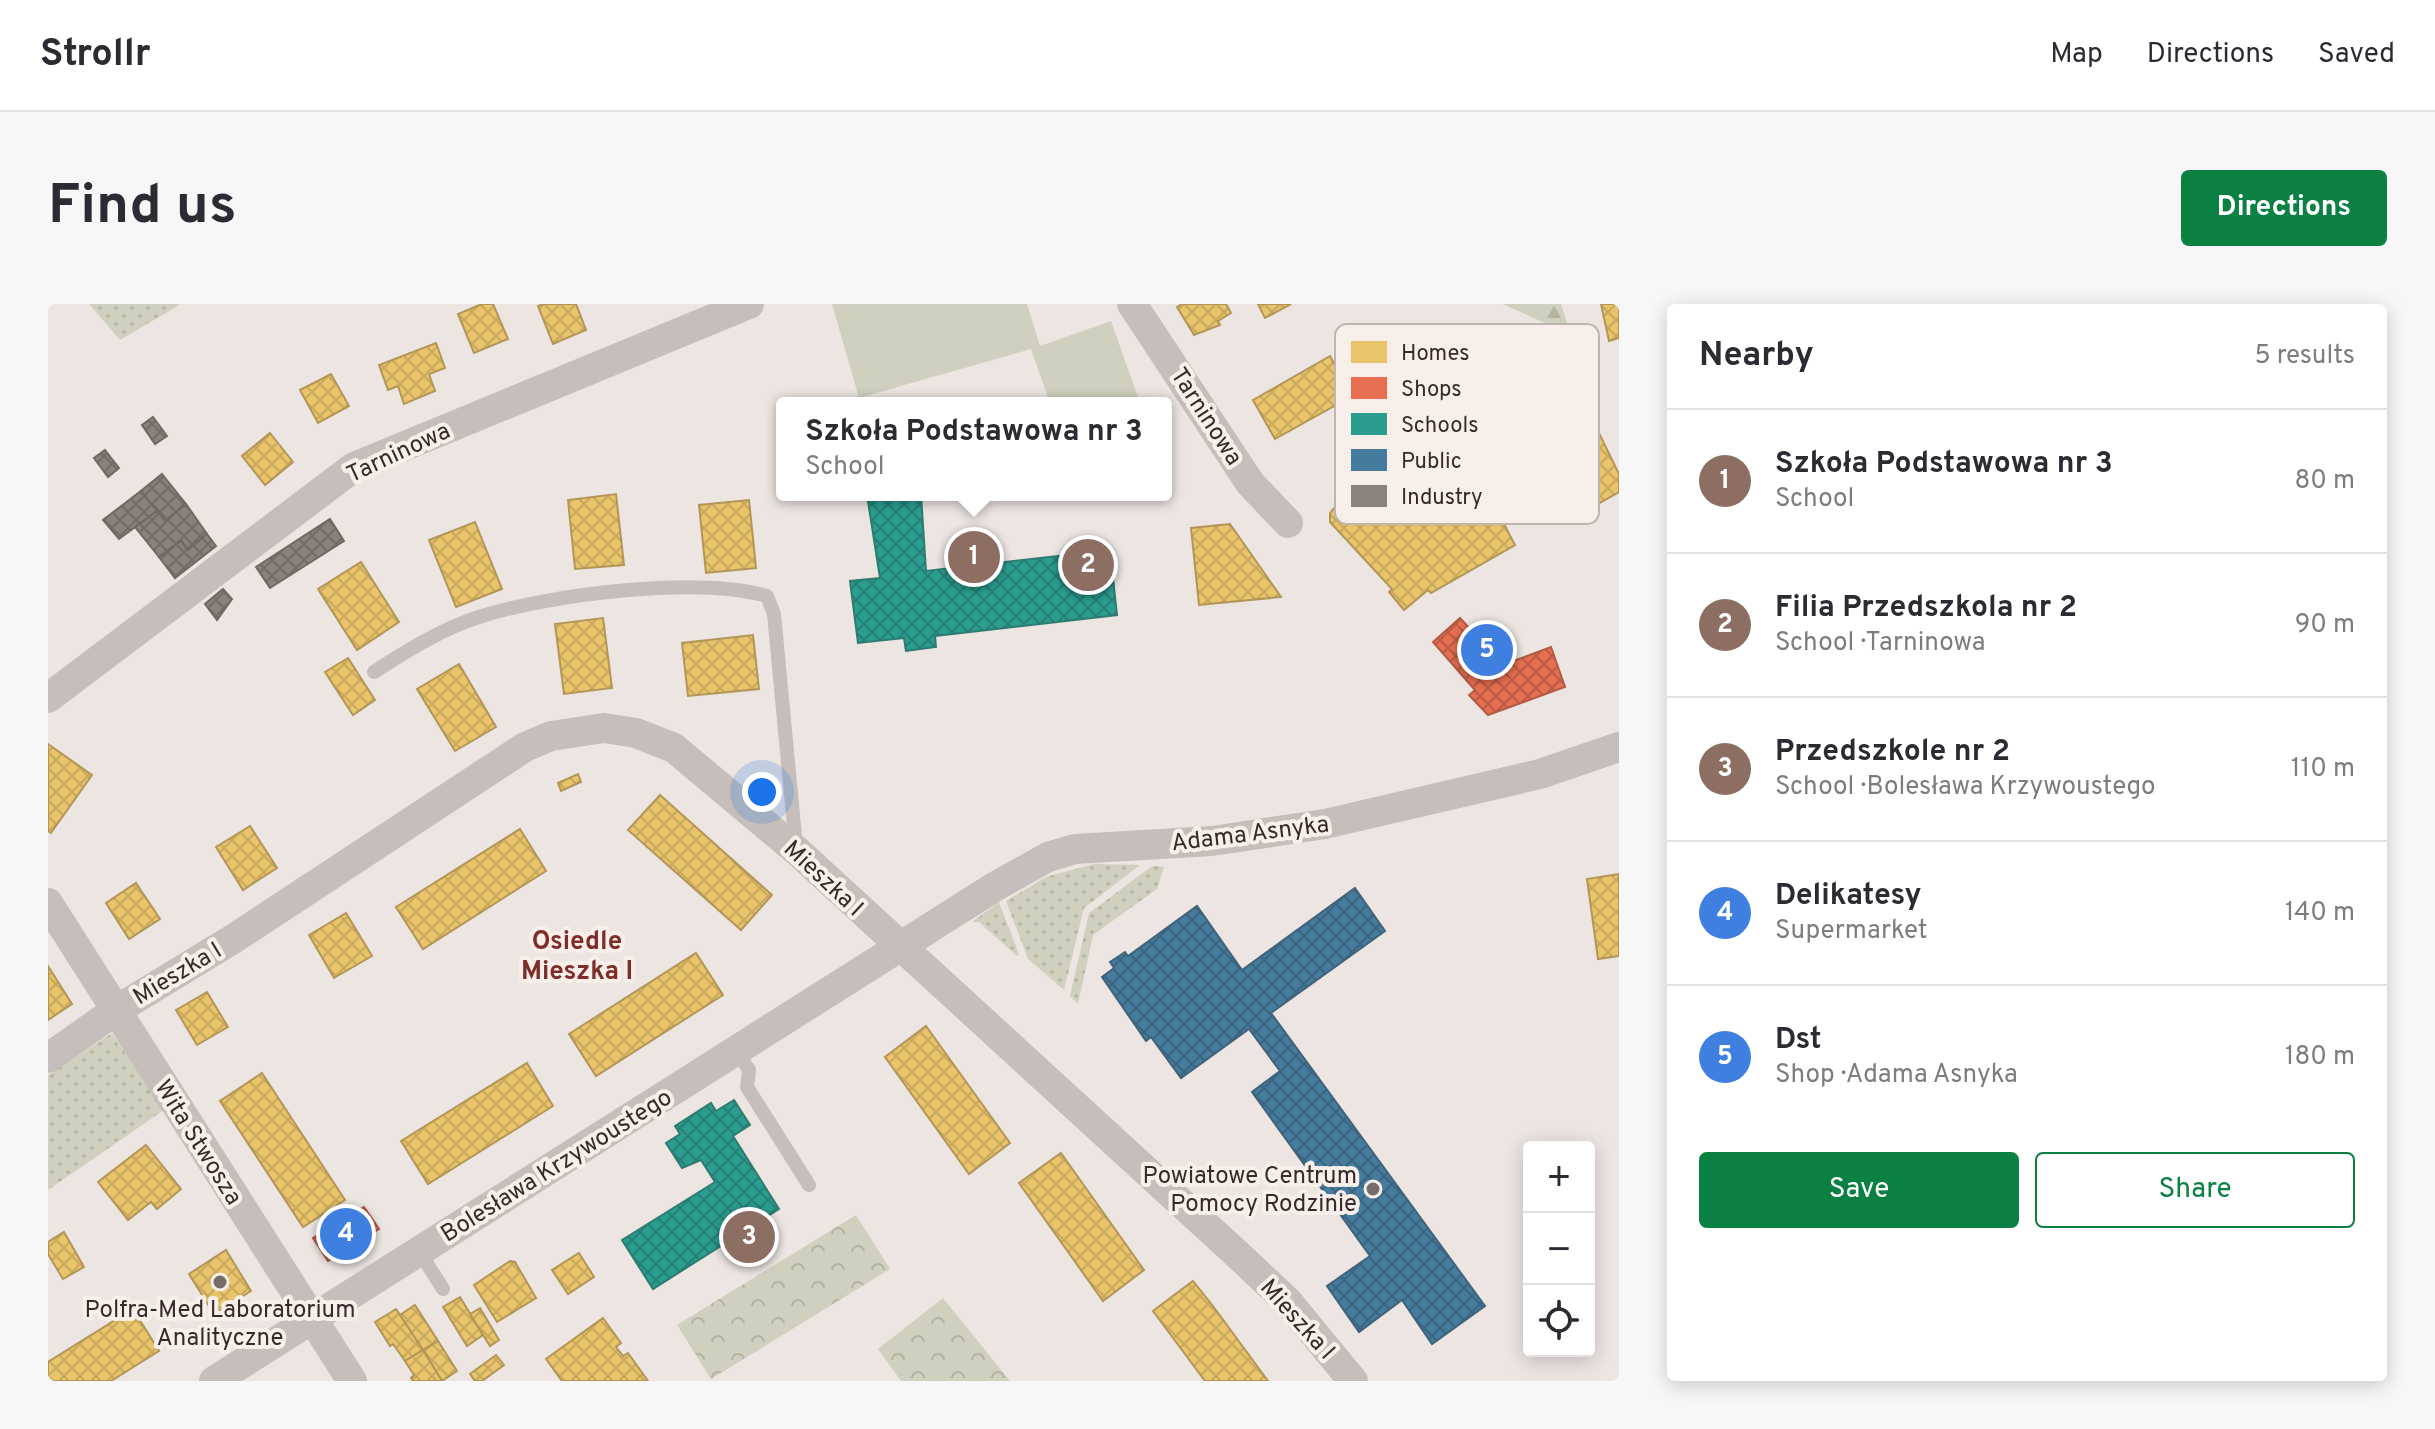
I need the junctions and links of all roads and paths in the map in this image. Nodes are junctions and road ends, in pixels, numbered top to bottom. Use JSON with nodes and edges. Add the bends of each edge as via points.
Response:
{"nodes":[{"id":1,"x":749,"y":304,"type":"edge"},
{"id":2,"x":1132,"y":304,"type":"edge"},
{"id":3,"x":1288,"y":523,"type":"dead end"},
{"id":4,"x":374,"y":672,"type":"dead end"},
{"id":5,"x":48,"y":698,"type":"edge"},
{"id":6,"x":1619,"y":747,"type":"edge"},
{"id":7,"x":797,"y":851,"type":"junction"},
{"id":8,"x":48,"y":903,"type":"edge"},
{"id":9,"x":900,"y":949,"type":"junction"},
{"id":10,"x":115,"y":1011,"type":"junction"},
{"id":11,"x":737,"y":1051,"type":"junction"},
{"id":12,"x":48,"y":1058,"type":"edge"},
{"id":13,"x":809,"y":1185,"type":"dead end"},
{"id":14,"x":419,"y":1251,"type":"junction"},
{"id":15,"x":443,"y":1289,"type":"dead end"},
{"id":16,"x":311,"y":1319,"type":"junction"},
{"id":17,"x":214,"y":1381,"type":"edge"},
{"id":18,"x":352,"y":1381,"type":"edge"},
{"id":19,"x":1353,"y":1381,"type":"edge"}],
"edges":[{"from":1,"to":5,"type":"street","name":"Tarninowa","via":[[354,467]]},
{"from":2,"to":3,"type":"street","name":"Tarninowa","via":[[1250,483]]},
{"from":4,"to":7,"type":"lane","via":[[420,642],[482,616],[554,601],[702,588],[767,596],[774,614]]},
{"from":6,"to":9,"type":"street","name":"Adama Asnyka","via":[[1512,781],[1325,824],[1212,841],[1075,849],[1026,868]]},
{"from":7,"to":9,"type":"street","name":"Mieszka I"},
{"from":7,"to":10,"type":"street","name":"Mieszka I","via":[[674,748],[636,733],[579,729],[525,747],[299,908]]},
{"from":8,"to":10,"type":"street","name":"Wita Stwosza"},
{"from":9,"to":11,"type":"street","name":"Bolesława Krzywoustego"},
{"from":9,"to":19,"type":"street","name":"Mieszka I","via":[[1288,1302]]},
{"from":10,"to":12,"type":"street","name":"Mieszka I"},
{"from":10,"to":16,"type":"street","name":"Wita Stwosza"},
{"from":11,"to":13,"type":"lane","via":[[749,1070],[747,1087]]},
{"from":11,"to":14,"type":"street","name":"Bolesława Krzywoustego"},
{"from":14,"to":15,"type":"lane"},
{"from":14,"to":16,"type":"street","name":"Bolesława Krzywoustego"},
{"from":16,"to":17,"type":"street","name":"Bolesława Krzywoustego"},
{"from":16,"to":18,"type":"street","name":"Wita Stwosza"}]}
